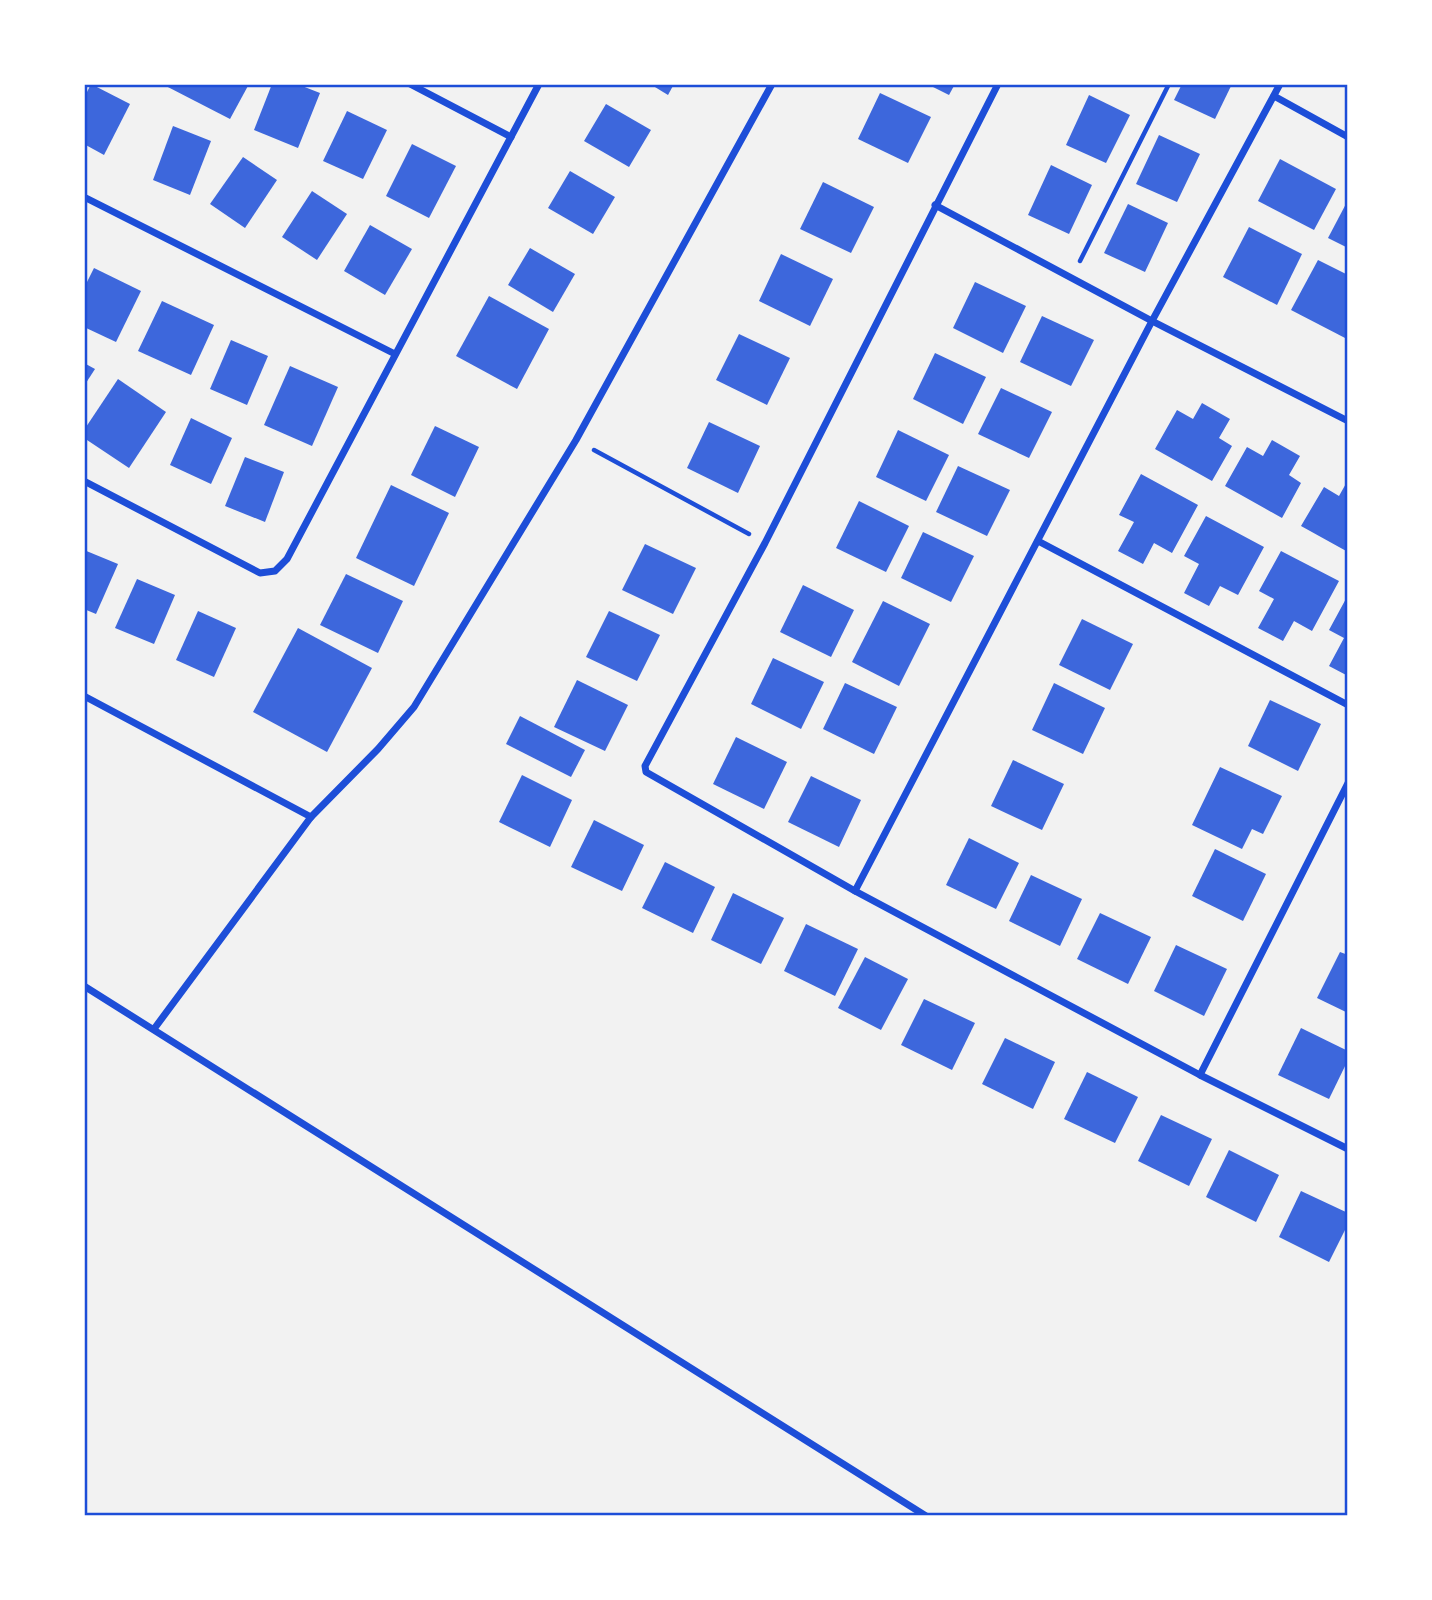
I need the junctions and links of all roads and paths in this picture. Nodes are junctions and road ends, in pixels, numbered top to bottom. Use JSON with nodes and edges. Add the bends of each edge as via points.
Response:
{"nodes":[{"id":1,"x":410,"y":84,"type":"edge"},
{"id":2,"x":539,"y":84,"type":"edge"},
{"id":3,"x":772,"y":84,"type":"edge"},
{"id":4,"x":998,"y":84,"type":"edge"},
{"id":5,"x":1169,"y":84,"type":"edge"},
{"id":6,"x":1280,"y":84,"type":"edge"},
{"id":7,"x":1274,"y":96,"type":"junction"},
{"id":8,"x":511,"y":136,"type":"junction"},
{"id":9,"x":1348,"y":137,"type":"edge"},
{"id":10,"x":84,"y":197,"type":"edge"},
{"id":11,"x":936,"y":205,"type":"junction"},
{"id":12,"x":1071,"y":277,"type":"junction"},
{"id":13,"x":1152,"y":321,"type":"junction"},
{"id":14,"x":395,"y":354,"type":"junction"},
{"id":15,"x":1348,"y":421,"type":"edge"},
{"id":16,"x":576,"y":440,"type":"junction"},
{"id":17,"x":84,"y":481,"type":"edge"},
{"id":18,"x":1038,"y":541,"type":"junction"},
{"id":19,"x":765,"y":543,"type":"junction"},
{"id":20,"x":84,"y":696,"type":"edge"},
{"id":21,"x":1348,"y":705,"type":"edge"},
{"id":22,"x":1348,"y":783,"type":"edge"},
{"id":23,"x":311,"y":817,"type":"junction"},
{"id":24,"x":855,"y":891,"type":"junction"},
{"id":25,"x":84,"y":986,"type":"edge"},
{"id":26,"x":154,"y":1029,"type":"junction"},
{"id":27,"x":1200,"y":1075,"type":"junction"},
{"id":28,"x":1348,"y":1149,"type":"edge"},
{"id":29,"x":926,"y":1516,"type":"edge"}],
"edges":[{"from":1,"to":8,"type":"street"},
{"from":2,"to":8,"type":"street"},
{"from":3,"to":16,"type":"street"},
{"from":4,"to":11,"type":"street"},
{"from":5,"to":12,"type":"path"},
{"from":6,"to":7,"type":"street"},
{"from":7,"to":9,"type":"street"},
{"from":7,"to":13,"type":"street"},
{"from":8,"to":14,"type":"street"},
{"from":10,"to":14,"type":"street"},
{"from":11,"to":12,"type":"street"},
{"from":11,"to":19,"type":"street"},
{"from":12,"to":13,"type":"street"},
{"from":13,"to":15,"type":"street"},
{"from":13,"to":18,"type":"street"},
{"from":14,"to":17,"type":"street","via":[[287,559],[275,571],[260,573]]},
{"from":16,"to":19,"type":"path"},
{"from":16,"to":23,"type":"street","via":[[414,707]]},
{"from":18,"to":21,"type":"street"},
{"from":18,"to":24,"type":"street"},
{"from":19,"to":24,"type":"street","via":[[645,766],[646,772]]},
{"from":20,"to":23,"type":"street"},
{"from":22,"to":27,"type":"street"},
{"from":23,"to":26,"type":"street"},
{"from":24,"to":27,"type":"street"},
{"from":25,"to":26,"type":"street"},
{"from":26,"to":29,"type":"street"},
{"from":27,"to":28,"type":"street"}]}
